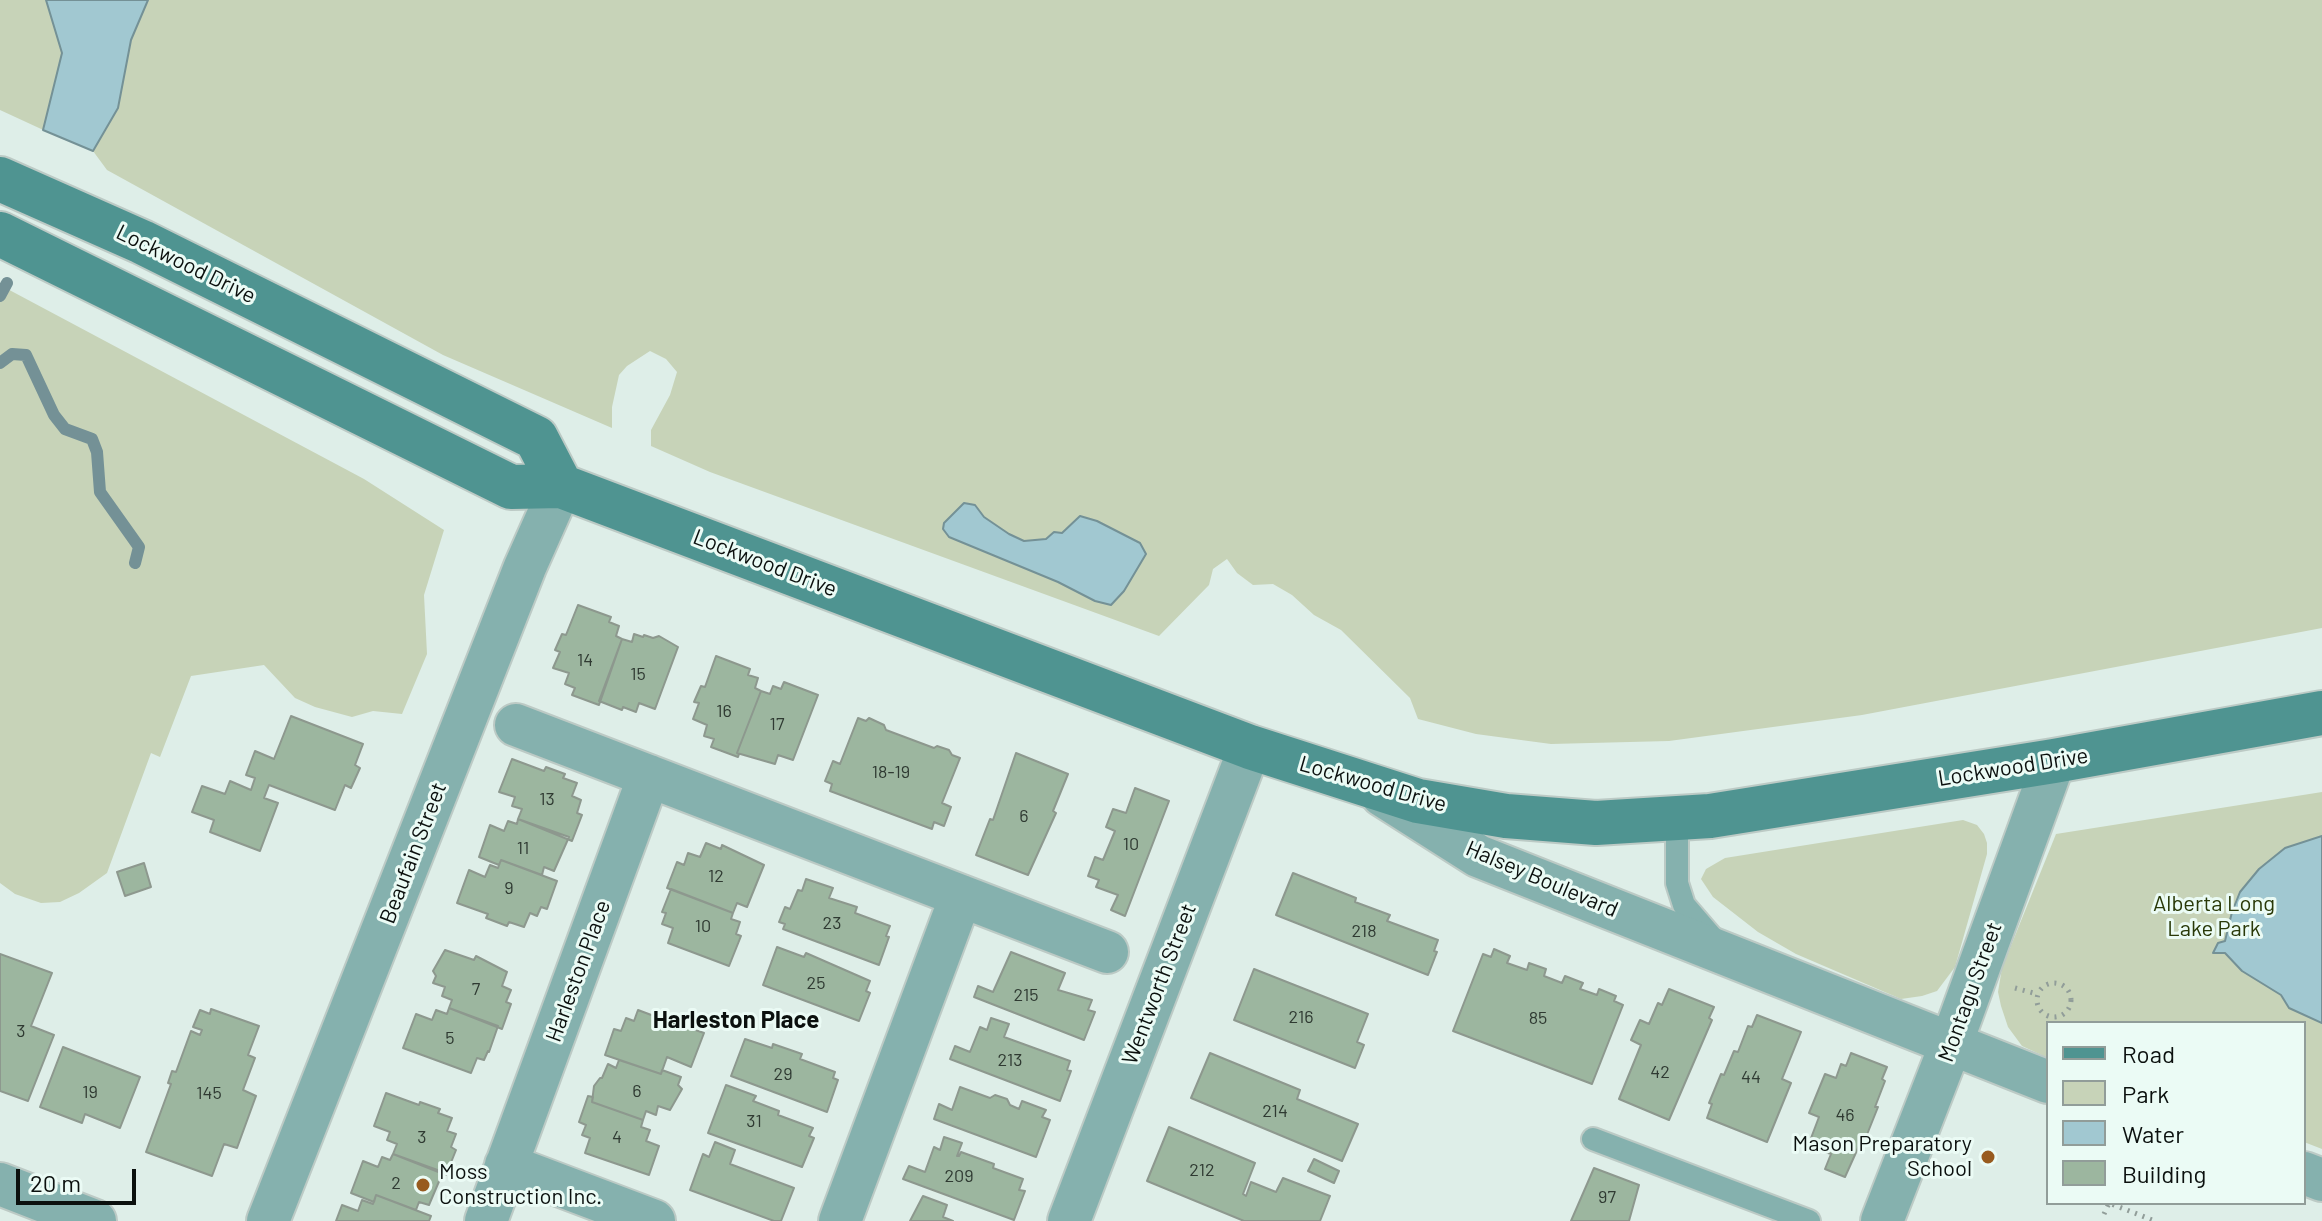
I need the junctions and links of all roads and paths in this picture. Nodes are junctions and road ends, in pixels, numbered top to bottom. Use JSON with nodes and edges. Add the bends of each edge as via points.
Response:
{"nodes":[{"id":1,"x":0,"y":179,"type":"edge"},
{"id":2,"x":0,"y":234,"type":"edge"},
{"id":3,"x":561,"y":486,"type":"junction"},
{"id":4,"x":2322,"y":713,"type":"edge"},
{"id":5,"x":516,"y":725,"type":"dead end"},
{"id":6,"x":1250,"y":747,"type":"junction"},
{"id":7,"x":2054,"y":761,"type":"junction"},
{"id":8,"x":649,"y":776,"type":"junction"},
{"id":9,"x":1364,"y":783,"type":"junction"},
{"id":10,"x":1677,"y":818,"type":"junction"},
{"id":11,"x":961,"y":896,"type":"junction"},
{"id":12,"x":1107,"y":952,"type":"dead end"},
{"id":13,"x":1730,"y":956,"type":"junction"},
{"id":14,"x":2014,"y":987,"type":"dead end"},
{"id":15,"x":2037,"y":994,"type":"junction"},
{"id":16,"x":1951,"y":1044,"type":"junction"},
{"id":17,"x":2046,"y":1081,"type":"edge"},
{"id":18,"x":1593,"y":1139,"type":"dead end"},
{"id":19,"x":506,"y":1165,"type":"junction"},
{"id":20,"x":0,"y":1184,"type":"edge"},
{"id":21,"x":2108,"y":1205,"type":"edge"},
{"id":22,"x":2114,"y":1205,"type":"edge"},
{"id":23,"x":2104,"y":1214,"type":"dead end"},
{"id":24,"x":95,"y":1221,"type":"edge"},
{"id":25,"x":268,"y":1221,"type":"edge"},
{"id":26,"x":486,"y":1221,"type":"edge"},
{"id":27,"x":654,"y":1221,"type":"edge"},
{"id":28,"x":840,"y":1221,"type":"edge"},
{"id":29,"x":1069,"y":1221,"type":"edge"},
{"id":30,"x":1809,"y":1221,"type":"edge"},
{"id":31,"x":1882,"y":1221,"type":"edge"},
{"id":32,"x":2155,"y":1221,"type":"edge"}],
"edges":[{"from":1,"to":3,"type":"main road","name":"Lockwood Drive","via":[[142,242],[536,438]]},
{"from":2,"to":3,"type":"main road","name":"Lockwood Drive","via":[[511,487]]},
{"from":3,"to":6,"type":"main road","name":"Lockwood Drive"},
{"from":3,"to":25,"type":"street","name":"Beaufain Street"},
{"from":4,"to":7,"type":"main road","name":"Lockwood Drive"},
{"from":5,"to":8,"type":"street"},
{"from":6,"to":9,"type":"main road","name":"Lockwood Drive"},
{"from":6,"to":29,"type":"street","name":"Wentworth Street"},
{"from":7,"to":10,"type":"main road","name":"Lockwood Drive"},
{"from":7,"to":16,"type":"street","name":"Montagu Street"},
{"from":8,"to":11,"type":"street"},
{"from":8,"to":19,"type":"street","name":"Harleston Place"},
{"from":9,"to":10,"type":"main road","name":"Lockwood Drive","via":[[1418,801],[1506,816],[1596,823]]},
{"from":9,"to":13,"type":"street","name":"Halsey Boulevard","via":[[1478,856]]},
{"from":10,"to":13,"type":"lane","name":"Halsey Boulevard","via":[[1677,883],[1684,905]]},
{"from":11,"to":12,"type":"street"},
{"from":11,"to":28,"type":"street"},
{"from":13,"to":16,"type":"street","name":"Halsey Boulevard"},
{"from":14,"to":15,"type":"path"},
{"from":15,"to":15,"type":"path","via":[[2040,1011],[2050,1018],[2067,1013],[2072,1002],[2061,984],[2045,986]]},
{"from":16,"to":17,"type":"street","name":"Halsey Boulevard"},
{"from":16,"to":31,"type":"street","name":"Montagu Street"},
{"from":18,"to":30,"type":"lane"},
{"from":19,"to":26,"type":"street","name":"Harleston Place"},
{"from":19,"to":27,"type":"street"},
{"from":20,"to":24,"type":"street"},
{"from":21,"to":23,"type":"path"},
{"from":22,"to":32,"type":"path"}]}
